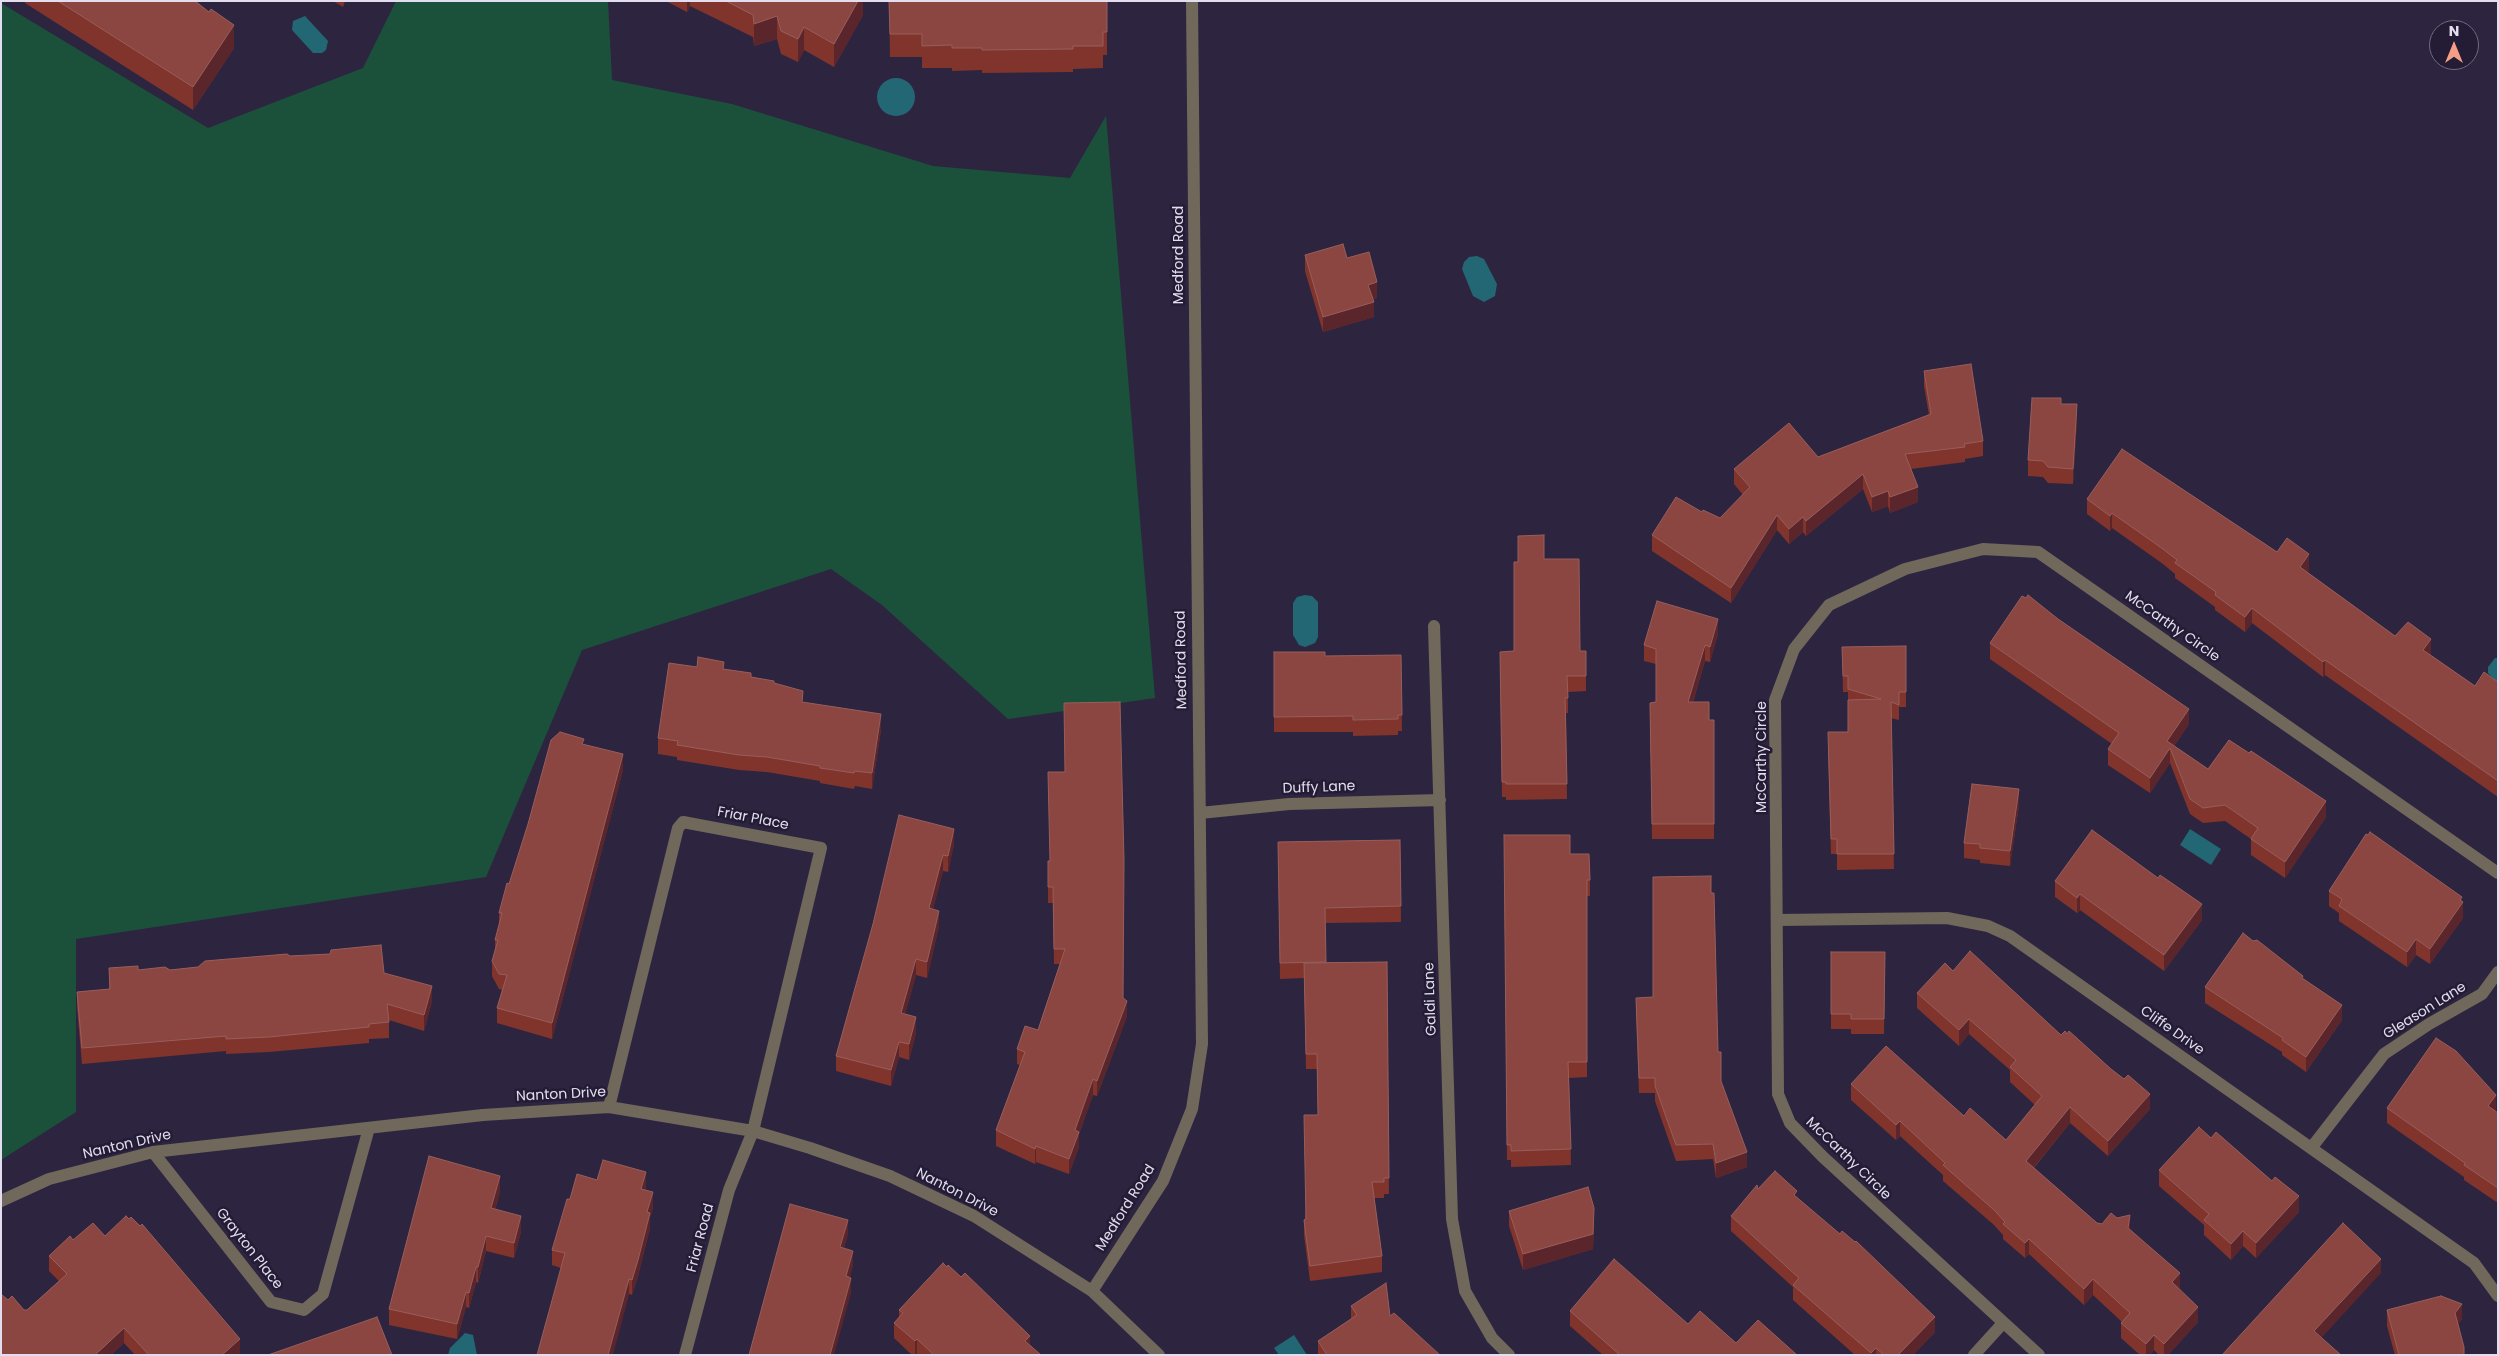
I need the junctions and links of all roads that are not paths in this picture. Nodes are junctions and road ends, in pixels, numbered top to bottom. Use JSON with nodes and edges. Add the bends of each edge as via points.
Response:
{"nodes":[{"id":1,"x":1192,"y":1,"type":"edge"},
{"id":2,"x":1434,"y":626,"type":"dead end"},
{"id":3,"x":1440,"y":800,"type":"junction"},
{"id":4,"x":1200,"y":813,"type":"junction"},
{"id":5,"x":2498,"y":873,"type":"edge"},
{"id":6,"x":1778,"y":920,"type":"junction"},
{"id":7,"x":2498,"y":972,"type":"edge"},
{"id":8,"x":609,"y":1107,"type":"junction"},
{"id":9,"x":368,"y":1128,"type":"junction"},
{"id":10,"x":753,"y":1131,"type":"junction"},
{"id":11,"x":2312,"y":1148,"type":"junction"},
{"id":12,"x":153,"y":1152,"type":"junction"},
{"id":13,"x":1,"y":1201,"type":"edge"},
{"id":14,"x":1092,"y":1291,"type":"junction"},
{"id":15,"x":2498,"y":1296,"type":"edge"},
{"id":16,"x":2003,"y":1323,"type":"junction"},
{"id":17,"x":684,"y":1355,"type":"edge"},
{"id":18,"x":1160,"y":1355,"type":"edge"},
{"id":19,"x":1509,"y":1355,"type":"edge"},
{"id":20,"x":1974,"y":1355,"type":"edge"},
{"id":21,"x":2039,"y":1355,"type":"edge"}],
"edges":[{"from":1,"to":4,"type":"street","name":"Medford Road"},
{"from":2,"to":3,"type":"street","name":"Galdi Lane"},
{"from":3,"to":4,"type":"street","name":"Duffy Lane","via":[[1289,804]]},
{"from":3,"to":19,"type":"street","name":"Galdi Lane","via":[[1452,1219],[1465,1291],[1492,1338]]},
{"from":4,"to":14,"type":"street","name":"Medford Road","via":[[1202,1044],[1192,1109],[1164,1181]]},
{"from":5,"to":6,"type":"street","name":"McCarthy Circle","via":[[2038,552],[1983,549],[1905,569],[1829,605],[1794,649],[1775,700]]},
{"from":6,"to":11,"type":"street","name":"Cliffe Drive","via":[[1947,918],[1988,926],[2010,936]]},
{"from":6,"to":16,"type":"street","name":"McCarthy Circle","via":[[1778,1094],[1790,1123]]},
{"from":7,"to":11,"type":"street","name":"Gleason Lane","via":[[2482,994],[2384,1054]]},
{"from":8,"to":9,"type":"street","name":"Nanton Drive","via":[[483,1115]]},
{"from":8,"to":10,"type":"street","name":"Nanton Drive"},
{"from":8,"to":10,"type":"street","name":"Friar Place","via":[[678,828],[683,822],[821,848]]},
{"from":9,"to":12,"type":"street","name":"Nanton Drive"},
{"from":9,"to":12,"type":"street","name":"Grayton Place","via":[[323,1294],[304,1310],[271,1302]]},
{"from":10,"to":14,"type":"street","name":"Nanton Drive","via":[[890,1176],[974,1216]]},
{"from":10,"to":17,"type":"street","name":"Friar Road","via":[[729,1190]]},
{"from":11,"to":15,"type":"street","name":"Cliffe Drive","via":[[2474,1263]]},
{"from":12,"to":13,"type":"street","name":"Nanton Drive","via":[[49,1180]]},
{"from":14,"to":18,"type":"street","name":"Nanton Drive"},
{"from":16,"to":20,"type":"street"},
{"from":16,"to":21,"type":"street","name":"McCarthy Circle"}]}
